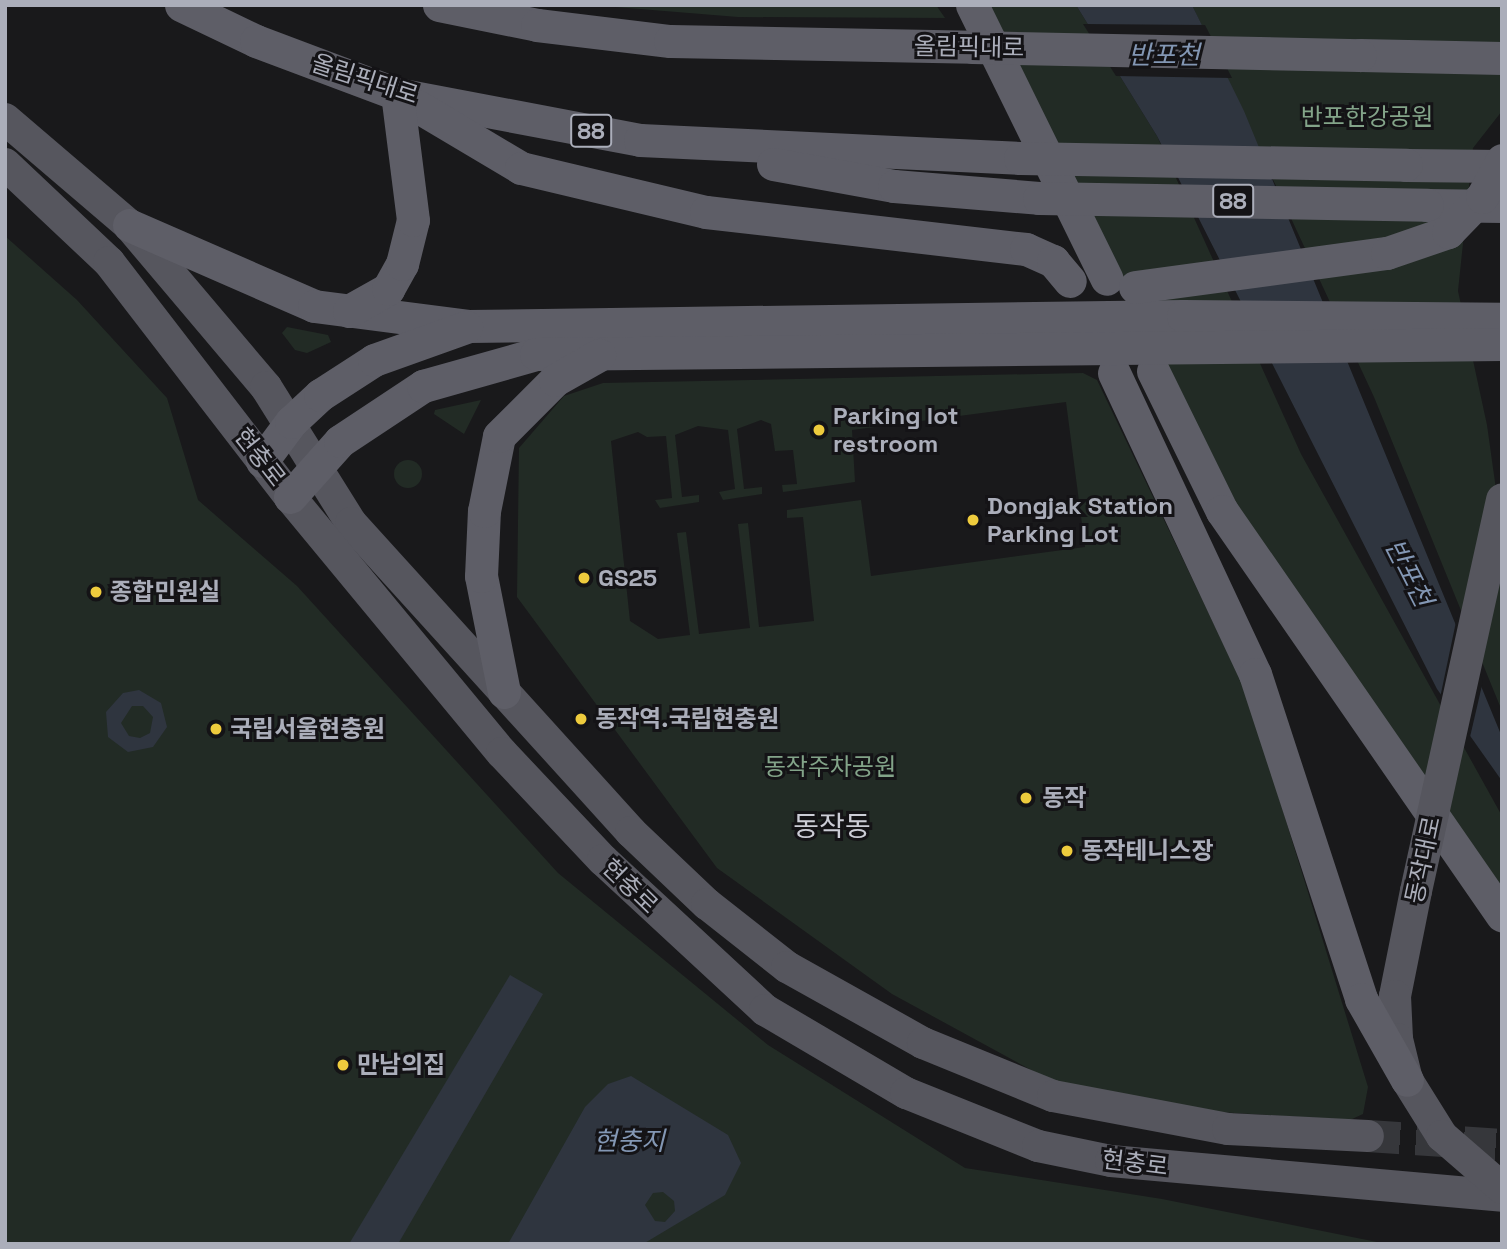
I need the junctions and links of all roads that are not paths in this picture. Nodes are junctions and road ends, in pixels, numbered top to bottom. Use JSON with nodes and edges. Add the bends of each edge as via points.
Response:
{"nodes":[{"id":1,"x":181,"y":5,"type":"edge"},
{"id":2,"x":439,"y":5,"type":"edge"},
{"id":3,"x":972,"y":5,"type":"edge"},
{"id":4,"x":1502,"y":58,"type":"edge"},
{"id":5,"x":397,"y":94,"type":"junction"},
{"id":6,"x":5,"y":119,"type":"edge"},
{"id":7,"x":640,"y":140,"type":"junction"},
{"id":8,"x":1502,"y":160,"type":"edge"},
{"id":9,"x":5,"y":164,"type":"edge"},
{"id":10,"x":1502,"y":166,"type":"edge"},
{"id":11,"x":1502,"y":205,"type":"edge"},
{"id":12,"x":129,"y":225,"type":"junction"},
{"id":13,"x":1070,"y":281,"type":"dead end"},
{"id":14,"x":1121,"y":283,"type":"junction"},
{"id":15,"x":349,"y":311,"type":"junction"},
{"id":16,"x":881,"y":321,"type":"junction"},
{"id":17,"x":468,"y":326,"type":"junction"},
{"id":18,"x":1190,"y":330,"type":"junction"},
{"id":19,"x":1492,"y":332,"type":"edge"},
{"id":20,"x":605,"y":352,"type":"junction"},
{"id":21,"x":1153,"y":371,"type":"dead end"},
{"id":22,"x":1114,"y":373,"type":"dead end"},
{"id":23,"x":290,"y":422,"type":"junction"},
{"id":24,"x":262,"y":461,"type":"junction"},
{"id":25,"x":317,"y":466,"type":"junction"},
{"id":26,"x":290,"y":497,"type":"junction"},
{"id":27,"x":1502,"y":499,"type":"edge"},
{"id":28,"x":504,"y":692,"type":"junction"},
{"id":29,"x":1502,"y":916,"type":"edge"},
{"id":30,"x":1407,"y":1080,"type":"junction"},
{"id":31,"x":1368,"y":1136,"type":"tunnel mouth"},
{"id":32,"x":1502,"y":1188,"type":"edge"},
{"id":33,"x":1502,"y":1196,"type":"edge"}],
"edges":[{"from":1,"to":5,"type":"highway","name":"올림픽대로","number":"88","via":[[256,41]]},
{"from":2,"to":4,"type":"highway","name":"올림픽대로","bridge":true,"via":[[537,25],[670,41]]},
{"from":3,"to":14,"type":"highway"},
{"from":5,"to":7,"type":"highway","name":"올림픽대로","number":"88"},
{"from":5,"to":13,"type":"highway","via":[[521,168],[706,212],[1027,249],[1053,261]]},
{"from":5,"to":15,"type":"highway","via":[[413,220],[402,264],[388,289]]},
{"from":6,"to":12,"type":"main road","name":"현충로"},
{"from":7,"to":10,"type":"highway","name":"올림픽대로","number":"88","bridge":true,"via":[[1020,158]]},
{"from":7,"to":11,"type":"highway","name":"올림픽대로","number":"88","bridge":true,"via":[[894,186],[1039,198]]},
{"from":8,"to":14,"type":"highway","bridge":true,"via":[[1482,197],[1448,232],[1387,253]]},
{"from":9,"to":24,"type":"main road","name":"현충로","via":[[109,262]]},
{"from":12,"to":15,"type":"highway","via":[[314,306]]},
{"from":12,"to":23,"type":"main road","name":"현충로"},
{"from":14,"to":16,"type":"highway"},
{"from":15,"to":17,"type":"highway"},
{"from":16,"to":17,"type":"highway"},
{"from":16,"to":18,"type":"highway"},
{"from":17,"to":23,"type":"highway","via":[[374,360]]},
{"from":18,"to":19,"type":"highway"},
{"from":18,"to":20,"type":"highway"},
{"from":20,"to":25,"type":"highway","via":[[536,354],[423,386],[340,441]]},
{"from":20,"to":28,"type":"highway","via":[[555,380],[499,436],[484,511],[481,576]]},
{"from":21,"to":29,"type":"highway","via":[[1222,511]]},
{"from":22,"to":30,"type":"highway","via":[[1255,674],[1361,999]]},
{"from":23,"to":24,"type":"highway"},
{"from":23,"to":25,"type":"main road","name":"현충로"},
{"from":24,"to":26,"type":"main road","name":"현충로"},
{"from":25,"to":26,"type":"highway"},
{"from":25,"to":28,"type":"main road","name":"현충로","via":[[351,523]]},
{"from":26,"to":33,"type":"main road","name":"현충로","via":[[502,753],[603,859],[765,1010],[842,1058],[971,1123],[1099,1159]]},
{"from":27,"to":30,"type":"main road","name":"동작대로","bridge":true,"via":[[1395,996],[1397,1039]]},
{"from":28,"to":31,"type":"main road","name":"현충로","via":[[631,832],[707,904],[787,967],[862,1012],[1053,1096],[1228,1129]]},
{"from":30,"to":32,"type":"main road","name":"동작대로","via":[[1442,1136]]}]}
